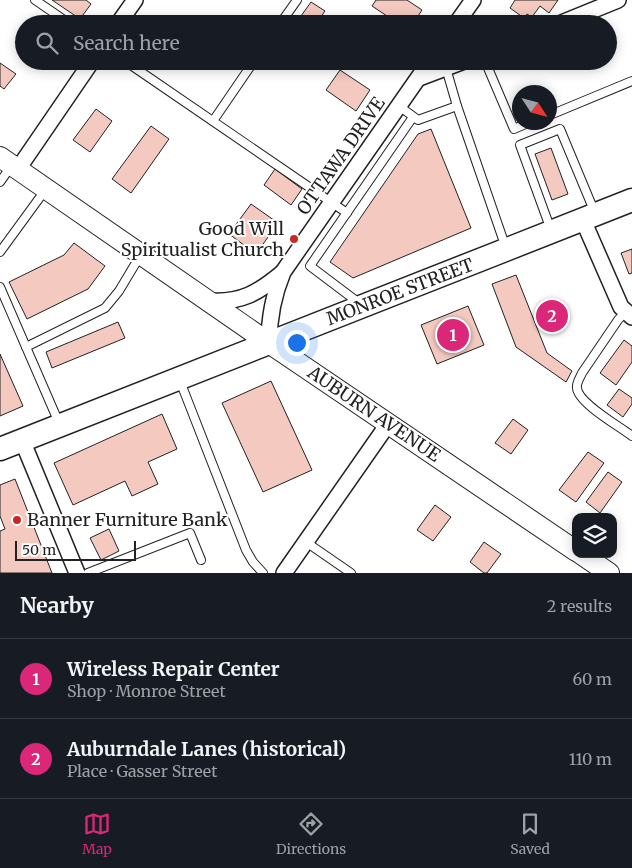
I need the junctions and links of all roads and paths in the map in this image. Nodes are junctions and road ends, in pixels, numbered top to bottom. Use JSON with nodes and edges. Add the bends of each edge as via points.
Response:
{"nodes":[{"id":1,"x":35,"y":0,"type":"edge"},
{"id":2,"x":134,"y":0,"type":"edge"},
{"id":3,"x":297,"y":0,"type":"edge"},
{"id":4,"x":473,"y":0,"type":"edge"},
{"id":5,"x":618,"y":0,"type":"edge"},
{"id":6,"x":57,"y":15,"type":"edge"},
{"id":7,"x":124,"y":15,"type":"edge"},
{"id":8,"x":286,"y":15,"type":"edge"},
{"id":9,"x":462,"y":15,"type":"edge"},
{"id":10,"x":581,"y":15,"type":"edge"},
{"id":11,"x":85,"y":70,"type":"edge"},
{"id":12,"x":138,"y":70,"type":"edge"},
{"id":13,"x":248,"y":70,"type":"edge"},
{"id":14,"x":424,"y":70,"type":"edge"},
{"id":15,"x":441,"y":70,"type":"edge"},
{"id":16,"x":447,"y":70,"type":"edge"},
{"id":17,"x":489,"y":70,"type":"edge"},
{"id":18,"x":419,"y":78,"type":"junction"},
{"id":19,"x":632,"y":82,"type":"edge"},
{"id":20,"x":399,"y":106,"type":"junction"},
{"id":21,"x":457,"y":106,"type":"junction"},
{"id":22,"x":557,"y":112,"type":"edge"},
{"id":23,"x":413,"y":116,"type":"junction"},
{"id":24,"x":213,"y":121,"type":"junction"},
{"id":25,"x":512,"y":124,"type":"edge"},
{"id":26,"x":514,"y":130,"type":"edge"},
{"id":27,"x":376,"y":140,"type":"junction"},
{"id":28,"x":520,"y":146,"type":"junction"},
{"id":29,"x":390,"y":150,"type":"junction"},
{"id":30,"x":10,"y":164,"type":"edge"},
{"id":31,"x":352,"y":174,"type":"junction"},
{"id":32,"x":0,"y":182,"type":"edge"},
{"id":33,"x":366,"y":186,"type":"junction"},
{"id":34,"x":46,"y":189,"type":"junction"},
{"id":35,"x":632,"y":200,"type":"edge"},
{"id":36,"x":332,"y":202,"type":"junction"},
{"id":37,"x":347,"y":213,"type":"junction"},
{"id":38,"x":589,"y":217,"type":"junction"},
{"id":39,"x":552,"y":232,"type":"junction"},
{"id":40,"x":506,"y":250,"type":"junction"},
{"id":41,"x":0,"y":252,"type":"edge"},
{"id":42,"x":141,"y":254,"type":"junction"},
{"id":43,"x":295,"y":255,"type":"junction"},
{"id":44,"x":310,"y":266,"type":"junction"},
{"id":45,"x":284,"y":272,"type":"junction"},
{"id":46,"x":0,"y":287,"type":"edge"},
{"id":47,"x":209,"y":301,"type":"junction"},
{"id":48,"x":363,"y":306,"type":"junction"},
{"id":49,"x":629,"y":314,"type":"edge"},
{"id":50,"x":269,"y":343,"type":"junction"},
{"id":51,"x":26,"y":347,"type":"junction"},
{"id":52,"x":179,"y":379,"type":"junction"},
{"id":53,"x":388,"y":424,"type":"junction"},
{"id":54,"x":60,"y":425,"type":"junction"},
{"id":55,"x":632,"y":436,"type":"edge"},
{"id":56,"x":22,"y":440,"type":"junction"},
{"id":57,"x":0,"y":449,"type":"edge"},
{"id":58,"x":306,"y":542,"type":"junction"},
{"id":59,"x":572,"y":548,"type":"edge"},
{"id":60,"x":587,"y":558,"type":"edge"},
{"id":61,"x":201,"y":560,"type":"dead end"},
{"id":62,"x":77,"y":573,"type":"edge"},
{"id":63,"x":88,"y":573,"type":"edge"},
{"id":64,"x":263,"y":573,"type":"edge"},
{"id":65,"x":284,"y":573,"type":"edge"},
{"id":66,"x":351,"y":573,"type":"edge"},
{"id":67,"x":609,"y":573,"type":"edge"}],
"edges":[{"from":1,"to":6,"type":"lane"},
{"from":2,"to":7,"type":"street"},
{"from":3,"to":8,"type":"lane"},
{"from":4,"to":9,"type":"street"},
{"from":5,"to":10,"type":"street"},
{"from":11,"to":30,"type":"street"},
{"from":12,"to":24,"type":"lane"},
{"from":13,"to":24,"type":"lane"},
{"from":14,"to":18,"type":"street","name":"OTTAWA DRIVE"},
{"from":15,"to":18,"type":"street"},
{"from":16,"to":21,"type":"lane"},
{"from":17,"to":25,"type":"lane"},
{"from":18,"to":20,"type":"street","name":"OTTAWA DRIVE"},
{"from":19,"to":22,"type":"lane"},
{"from":20,"to":23,"type":"lane"},
{"from":20,"to":27,"type":"street","name":"OTTAWA DRIVE"},
{"from":21,"to":23,"type":"lane","via":[[418,120]]},
{"from":21,"to":40,"type":"lane"},
{"from":23,"to":29,"type":"lane"},
{"from":24,"to":36,"type":"lane"},
{"from":26,"to":28,"type":"lane"},
{"from":27,"to":29,"type":"lane"},
{"from":27,"to":31,"type":"street","name":"OTTAWA DRIVE"},
{"from":28,"to":38,"type":"lane","via":[[560,129]]},
{"from":28,"to":39,"type":"lane"},
{"from":29,"to":33,"type":"lane"},
{"from":30,"to":32,"type":"lane"},
{"from":30,"to":34,"type":"street","name":"AUBURN AVENUE"},
{"from":31,"to":33,"type":"lane"},
{"from":31,"to":36,"type":"street","name":"OTTAWA DRIVE"},
{"from":33,"to":37,"type":"lane"},
{"from":34,"to":41,"type":"lane"},
{"from":34,"to":42,"type":"street","name":"AUBURN AVENUE"},
{"from":35,"to":38,"type":"main road","name":"MONROE STREET"},
{"from":36,"to":37,"type":"lane"},
{"from":36,"to":43,"type":"street","name":"OTTAWA DRIVE"},
{"from":37,"to":44,"type":"lane"},
{"from":38,"to":39,"type":"main road","name":"MONROE STREET"},
{"from":38,"to":49,"type":"street","via":[[613,291],[621,307]]},
{"from":39,"to":40,"type":"main road","name":"MONROE STREET"},
{"from":40,"to":48,"type":"main road","name":"MONROE STREET"},
{"from":42,"to":47,"type":"street","name":"AUBURN AVENUE"},
{"from":42,"to":51,"type":"lane","via":[[105,308]]},
{"from":43,"to":44,"type":"lane"},
{"from":43,"to":45,"type":"street","name":"OTTAWA DRIVE"},
{"from":44,"to":48,"type":"lane"},
{"from":45,"to":47,"type":"street","name":"OTTAWA DRIVE","via":[[248,296],[225,302]]},
{"from":45,"to":50,"type":"street","name":"OTTAWA DRIVE","via":[[271,308]]},
{"from":46,"to":51,"type":"lane"},
{"from":47,"to":50,"type":"street","name":"AUBURN AVENUE"},
{"from":48,"to":50,"type":"main road","name":"MONROE STREET"},
{"from":49,"to":55,"type":"lane","via":[[618,320],[582,373],[577,388],[585,403]]},
{"from":50,"to":52,"type":"main road","name":"MONROE STREET"},
{"from":50,"to":53,"type":"street","name":"AUBURN AVENUE"},
{"from":51,"to":54,"type":"lane"},
{"from":52,"to":54,"type":"main road","name":"MONROE STREET"},
{"from":52,"to":64,"type":"lane","via":[[246,550]]},
{"from":53,"to":58,"type":"street"},
{"from":53,"to":59,"type":"street","name":"AUBURN AVENUE"},
{"from":54,"to":56,"type":"main road","name":"MONROE STREET"},
{"from":56,"to":57,"type":"main road","name":"MONROE STREET"},
{"from":56,"to":62,"type":"street"},
{"from":58,"to":65,"type":"street"},
{"from":58,"to":66,"type":"lane"},
{"from":60,"to":67,"type":"street"},
{"from":61,"to":63,"type":"lane","via":[[190,533]]}]}
